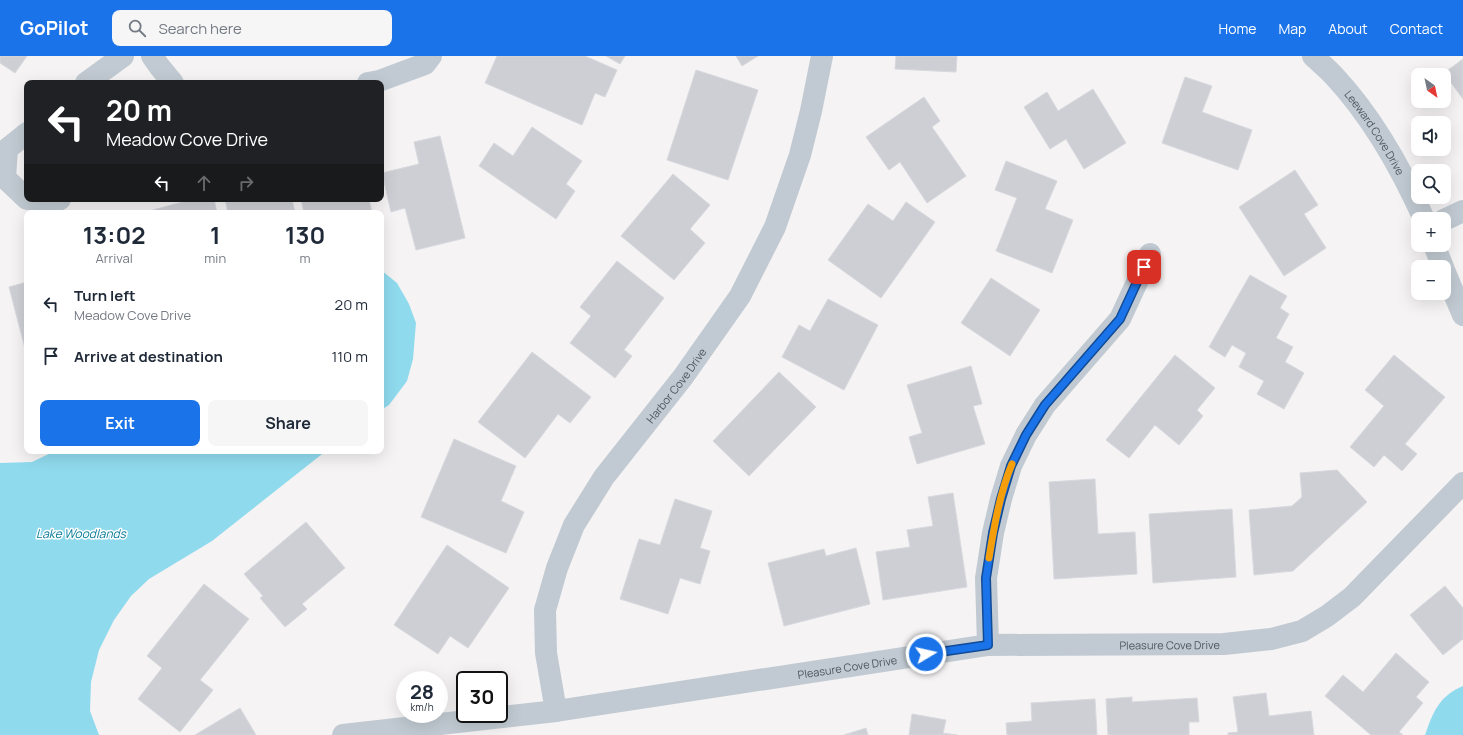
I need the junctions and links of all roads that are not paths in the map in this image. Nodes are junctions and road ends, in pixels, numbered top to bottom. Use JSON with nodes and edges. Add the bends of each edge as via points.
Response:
{"nodes":[{"id":1,"x":123,"y":56,"type":"edge"},
{"id":2,"x":152,"y":56,"type":"edge"},
{"id":3,"x":431,"y":56,"type":"edge"},
{"id":4,"x":822,"y":56,"type":"edge"},
{"id":5,"x":1313,"y":56,"type":"edge"},
{"id":6,"x":90,"y":80,"type":"edge"},
{"id":7,"x":171,"y":80,"type":"edge"},
{"id":8,"x":382,"y":80,"type":"edge"},
{"id":9,"x":24,"y":135,"type":"edge"},
{"id":10,"x":24,"y":195,"type":"edge"},
{"id":11,"x":1463,"y":211,"type":"edge"},
{"id":12,"x":1421,"y":212,"type":"edge"},
{"id":13,"x":1451,"y":217,"type":"edge"},
{"id":14,"x":1150,"y":254,"type":"dead end"},
{"id":15,"x":1451,"y":287,"type":"edge"},
{"id":16,"x":1463,"y":315,"type":"edge"},
{"id":17,"x":1463,"y":483,"type":"edge"},
{"id":18,"x":988,"y":645,"type":"junction"},
{"id":19,"x":556,"y":711,"type":"junction"},
{"id":20,"x":343,"y":735,"type":"edge"}],
"edges":[{"from":1,"to":6,"type":"street"},
{"from":2,"to":7,"type":"street"},
{"from":3,"to":8,"type":"street","via":[[425,64]]},
{"from":4,"to":19,"type":"street","name":"Harbor Cove Drive","via":[[800,155],[775,227],[740,296],[683,377],[604,478],[574,525],[545,610],[546,653]]},
{"from":5,"to":12,"type":"street","name":"Leeward Cove Drive","via":[[1335,76],[1384,142]]},
{"from":9,"to":10,"type":"street","via":[[7,149],[5,178]]},
{"from":11,"to":13,"type":"street"},
{"from":14,"to":18,"type":"street","via":[[1120,319],[1045,405],[1011,466],[993,533],[986,578]]},
{"from":15,"to":16,"type":"street"},
{"from":17,"to":18,"type":"street","name":"Pleasure Cove Drive","via":[[1352,597],[1302,631],[1271,639],[1224,644]]},
{"from":18,"to":19,"type":"street","name":"Pleasure Cove Drive"},
{"from":19,"to":20,"type":"street","name":"Pleasure Cove Drive"}]}
